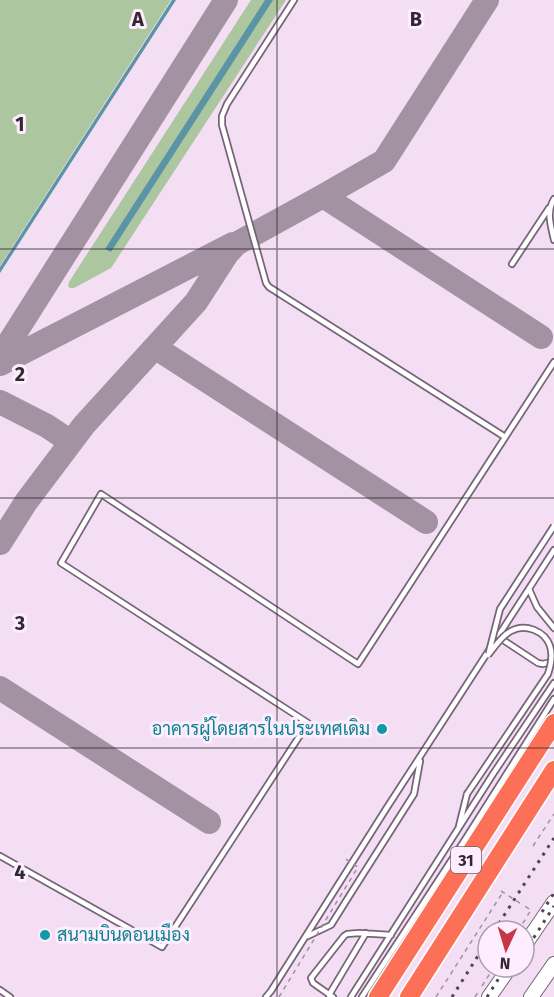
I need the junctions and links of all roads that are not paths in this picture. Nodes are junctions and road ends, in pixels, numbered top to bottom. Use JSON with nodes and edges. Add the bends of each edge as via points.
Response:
{"nodes":[{"id":1,"x":294,"y":0,"type":"edge"},
{"id":2,"x":554,"y":200,"type":"edge"},
{"id":3,"x":549,"y":208,"type":"junction"},
{"id":4,"x":554,"y":240,"type":"edge"},
{"id":5,"x":512,"y":264,"type":"dead end"},
{"id":6,"x":554,"y":362,"type":"edge"},
{"id":7,"x":505,"y":437,"type":"junction"},
{"id":8,"x":554,"y":526,"type":"edge"},
{"id":9,"x":554,"y":550,"type":"edge"},
{"id":10,"x":529,"y":589,"type":"junction"},
{"id":11,"x":554,"y":628,"type":"edge"},
{"id":12,"x":498,"y":636,"type":"junction"},
{"id":13,"x":488,"y":655,"type":"junction"},
{"id":14,"x":554,"y":661,"type":"edge"},
{"id":15,"x":554,"y":682,"type":"edge"},
{"id":16,"x":554,"y":699,"type":"edge"},
{"id":17,"x":554,"y":723,"type":"edge"},
{"id":18,"x":554,"y":743,"type":"edge"},
{"id":19,"x":554,"y":770,"type":"edge"},
{"id":20,"x":554,"y":793,"type":"edge"},
{"id":21,"x":457,"y":831,"type":"junction"},
{"id":22,"x":0,"y":856,"type":"edge"},
{"id":23,"x":554,"y":902,"type":"edge"},
{"id":24,"x":536,"y":928,"type":"edge"},
{"id":25,"x":366,"y":933,"type":"junction"},
{"id":26,"x":391,"y":935,"type":"junction"},
{"id":27,"x":305,"y":937,"type":"junction"},
{"id":28,"x":554,"y":964,"type":"edge"},
{"id":29,"x":367,"y":972,"type":"junction"},
{"id":30,"x":502,"y":979,"type":"edge"},
{"id":31,"x":360,"y":983,"type":"junction"},
{"id":32,"x":0,"y":990,"type":"edge"},
{"id":33,"x":374,"y":991,"type":"edge"},
{"id":34,"x":269,"y":995,"type":"edge"},
{"id":35,"x":331,"y":996,"type":"edge"},
{"id":36,"x":10,"y":997,"type":"edge"},
{"id":37,"x":351,"y":997,"type":"edge"},
{"id":38,"x":362,"y":997,"type":"edge"},
{"id":39,"x":390,"y":997,"type":"edge"},
{"id":40,"x":409,"y":997,"type":"edge"},
{"id":41,"x":422,"y":997,"type":"edge"},
{"id":42,"x":489,"y":997,"type":"edge"},
{"id":43,"x":531,"y":997,"type":"edge"}],
"edges":[{"from":1,"to":7,"type":"lane","via":[[222,116],[266,283]]},
{"from":2,"to":3,"type":"lane"},
{"from":3,"to":4,"type":"lane"},
{"from":3,"to":5,"type":"lane"},
{"from":6,"to":7,"type":"lane"},
{"from":7,"to":22,"type":"lane","via":[[358,664],[101,494],[61,562],[308,723],[162,946]]},
{"from":8,"to":13,"type":"lane","bridge":true,"via":[[500,609]]},
{"from":9,"to":10,"type":"lane"},
{"from":10,"to":11,"type":"lane"},
{"from":10,"to":12,"type":"lane"},
{"from":12,"to":14,"type":"lane","via":[[538,663]]},
{"from":12,"to":27,"type":"lane"},
{"from":13,"to":21,"type":"lane","bridge":true,"via":[[513,629],[527,627],[548,640],[551,663],[548,674],[467,794]]},
{"from":13,"to":27,"type":"lane","via":[[418,763],[414,794],[331,925]]},
{"from":15,"to":21,"type":"lane"},
{"from":16,"to":33,"type":"lane"},
{"from":17,"to":33,"type":"highway","number":"31"},
{"from":18,"to":39,"type":"highway","number":"31"},
{"from":19,"to":40,"type":"highway","number":"31"},
{"from":20,"to":41,"type":"highway","number":"31"},
{"from":21,"to":26,"type":"lane"},
{"from":23,"to":24,"type":"main road"},
{"from":25,"to":26,"type":"lane"},
{"from":25,"to":35,"type":"lane"},
{"from":25,"to":35,"type":"lane","via":[[344,936],[311,978]]},
{"from":26,"to":29,"type":"lane"},
{"from":27,"to":34,"type":"lane"},
{"from":28,"to":43,"type":"main road"},
{"from":29,"to":31,"type":"lane"},
{"from":29,"to":33,"type":"lane"},
{"from":30,"to":42,"type":"main road"},
{"from":31,"to":37,"type":"lane"},
{"from":31,"to":38,"type":"lane"},
{"from":32,"to":36,"type":"lane"},
{"from":33,"to":38,"type":"lane"}]}
